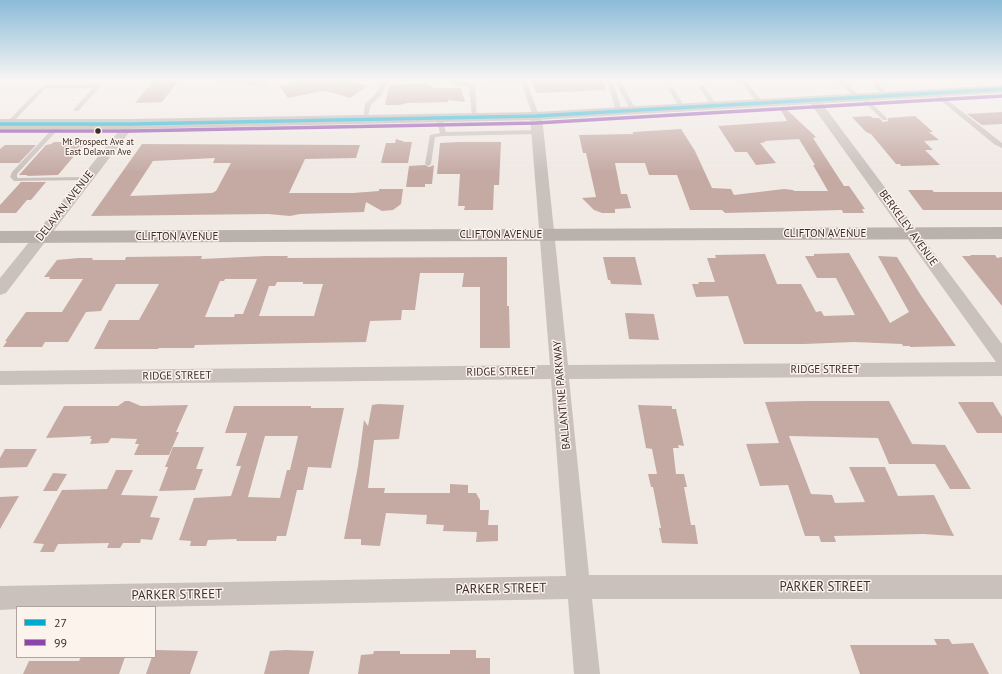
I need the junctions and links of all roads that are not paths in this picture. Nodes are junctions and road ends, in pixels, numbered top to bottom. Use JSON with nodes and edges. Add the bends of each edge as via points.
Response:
{"nodes":[{"id":1,"x":19,"y":110,"type":"edge"},
{"id":2,"x":367,"y":110,"type":"edge"},
{"id":3,"x":474,"y":110,"type":"edge"},
{"id":4,"x":533,"y":110,"type":"edge"},
{"id":5,"x":634,"y":110,"type":"edge"},
{"id":6,"x":822,"y":110,"type":"edge"},
{"id":7,"x":875,"y":110,"type":"edge"},
{"id":8,"x":957,"y":110,"type":"edge"},
{"id":9,"x":626,"y":111,"type":"joint"},
{"id":10,"x":475,"y":117,"type":"junction"},
{"id":11,"x":439,"y":118,"type":"junction"},
{"id":12,"x":365,"y":119,"type":"junction"},
{"id":13,"x":885,"y":119,"type":"dead end"},
{"id":14,"x":4,"y":124,"type":"edge"},
{"id":15,"x":60,"y":124,"type":"junction"},
{"id":16,"x":130,"y":124,"type":"junction"},
{"id":17,"x":537,"y":124,"type":"junction"},
{"id":18,"x":443,"y":134,"type":"junction"},
{"id":19,"x":999,"y":144,"type":"edge"},
{"id":20,"x":428,"y":164,"type":"dead end"},
{"id":21,"x":86,"y":179,"type":"junction"},
{"id":22,"x":912,"y":233,"type":"junction"},
{"id":23,"x":1002,"y":233,"type":"edge"},
{"id":24,"x":547,"y":235,"type":"junction"},
{"id":25,"x":0,"y":237,"type":"edge"},
{"id":26,"x":40,"y":237,"type":"junction"},
{"id":27,"x":0,"y":288,"type":"edge"},
{"id":28,"x":1002,"y":357,"type":"edge"},
{"id":29,"x":1002,"y":369,"type":"edge"},
{"id":30,"x":559,"y":372,"type":"junction"},
{"id":31,"x":0,"y":378,"type":"edge"},
{"id":32,"x":579,"y":587,"type":"junction"},
{"id":33,"x":1002,"y":587,"type":"edge"},
{"id":34,"x":0,"y":598,"type":"edge"},
{"id":35,"x":587,"y":674,"type":"edge"}],
"edges":[{"from":1,"to":14,"type":"lane"},
{"from":2,"to":12,"type":"lane"},
{"from":3,"to":10,"type":"lane"},
{"from":4,"to":17,"type":"lane"},
{"from":5,"to":9,"type":"main road"},
{"from":6,"to":22,"type":"street","name":"BERKELEY AVENUE"},
{"from":7,"to":13,"type":"lane"},
{"from":8,"to":19,"type":"lane"},
{"from":9,"to":17,"type":"main road"},
{"from":10,"to":11,"type":"main road"},
{"from":10,"to":17,"type":"main road"},
{"from":11,"to":12,"type":"main road"},
{"from":11,"to":18,"type":"lane"},
{"from":12,"to":16,"type":"main road"},
{"from":14,"to":15,"type":"main road"},
{"from":15,"to":16,"type":"main road"},
{"from":15,"to":21,"type":"lane","via":[[13,177],[16,180]]},
{"from":16,"to":21,"type":"street","name":"DELAVAN AVENUE"},
{"from":17,"to":18,"type":"lane"},
{"from":17,"to":24,"type":"street","name":"BALLANTINE PARKWAY"},
{"from":18,"to":20,"type":"lane","via":[[432,136]]},
{"from":21,"to":26,"type":"street","name":"DELAVAN AVENUE"},
{"from":22,"to":23,"type":"main road","name":"CLIFTON AVENUE"},
{"from":22,"to":24,"type":"main road","name":"CLIFTON AVENUE"},
{"from":22,"to":28,"type":"street","name":"BERKELEY AVENUE"},
{"from":24,"to":26,"type":"main road","name":"CLIFTON AVENUE"},
{"from":24,"to":30,"type":"street","name":"BALLANTINE PARKWAY"},
{"from":25,"to":26,"type":"main road","name":"CLIFTON AVENUE"},
{"from":26,"to":27,"type":"street","name":"DELAVAN AVENUE"},
{"from":29,"to":30,"type":"street","name":"RIDGE STREET"},
{"from":30,"to":31,"type":"street","name":"RIDGE STREET"},
{"from":30,"to":32,"type":"street","name":"BALLANTINE PARKWAY"},
{"from":32,"to":33,"type":"street","name":"PARKER STREET"},
{"from":32,"to":34,"type":"street","name":"PARKER STREET"},
{"from":32,"to":35,"type":"street","name":"BALLANTINE PARKWAY"}]}
